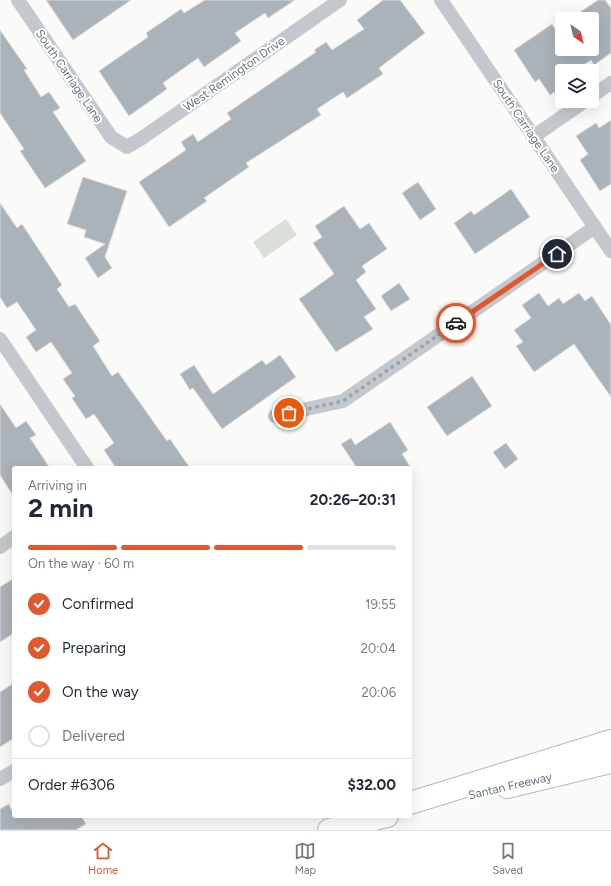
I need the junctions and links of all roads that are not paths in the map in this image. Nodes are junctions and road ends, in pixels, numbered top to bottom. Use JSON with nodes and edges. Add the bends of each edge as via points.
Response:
{"nodes":[{"id":1,"x":18,"y":0,"type":"edge"},
{"id":2,"x":340,"y":0,"type":"edge"},
{"id":3,"x":440,"y":0,"type":"edge"},
{"id":4,"x":611,"y":83,"type":"edge"},
{"id":5,"x":599,"y":91,"type":"edge"},
{"id":6,"x":575,"y":108,"type":"edge"},
{"id":7,"x":533,"y":137,"type":"junction"},
{"id":8,"x":126,"y":146,"type":"joint"},
{"id":9,"x":595,"y":228,"type":"junction"},
{"id":10,"x":611,"y":251,"type":"edge"},
{"id":11,"x":0,"y":339,"type":"edge"},
{"id":12,"x":275,"y":416,"type":"dead end"},
{"id":13,"x":86,"y":466,"type":"edge"},
{"id":14,"x":12,"y":538,"type":"edge"},
{"id":15,"x":0,"y":547,"type":"edge"},
{"id":16,"x":611,"y":741,"type":"edge"},
{"id":17,"x":611,"y":762,"type":"edge"},
{"id":18,"x":12,"y":772,"type":"edge"},
{"id":19,"x":0,"y":779,"type":"edge"},
{"id":20,"x":412,"y":802,"type":"edge"},
{"id":21,"x":412,"y":810,"type":"edge"},
{"id":22,"x":363,"y":818,"type":"edge"},
{"id":23,"x":379,"y":818,"type":"edge"},
{"id":24,"x":324,"y":830,"type":"edge"},
{"id":25,"x":329,"y":830,"type":"edge"}],
"edges":[{"from":1,"to":8,"type":"street","name":"South Carriage Lane","via":[[111,137]]},
{"from":2,"to":8,"type":"street","name":"West Remington Drive","via":[[142,138]]},
{"from":3,"to":7,"type":"street","name":"South Carriage Lane"},
{"from":4,"to":5,"type":"street"},
{"from":6,"to":7,"type":"street"},
{"from":7,"to":9,"type":"street","name":"South Carriage Lane"},
{"from":9,"to":10,"type":"street","name":"South Carriage Lane"},
{"from":9,"to":12,"type":"street","via":[[343,401]]},
{"from":11,"to":13,"type":"street"},
{"from":14,"to":15,"type":"street"},
{"from":16,"to":20,"type":"highway"},
{"from":17,"to":21,"type":"highway","name":"Santan Freeway"},
{"from":18,"to":19,"type":"street"},
{"from":22,"to":24,"type":"highway"},
{"from":23,"to":25,"type":"highway"}]}
